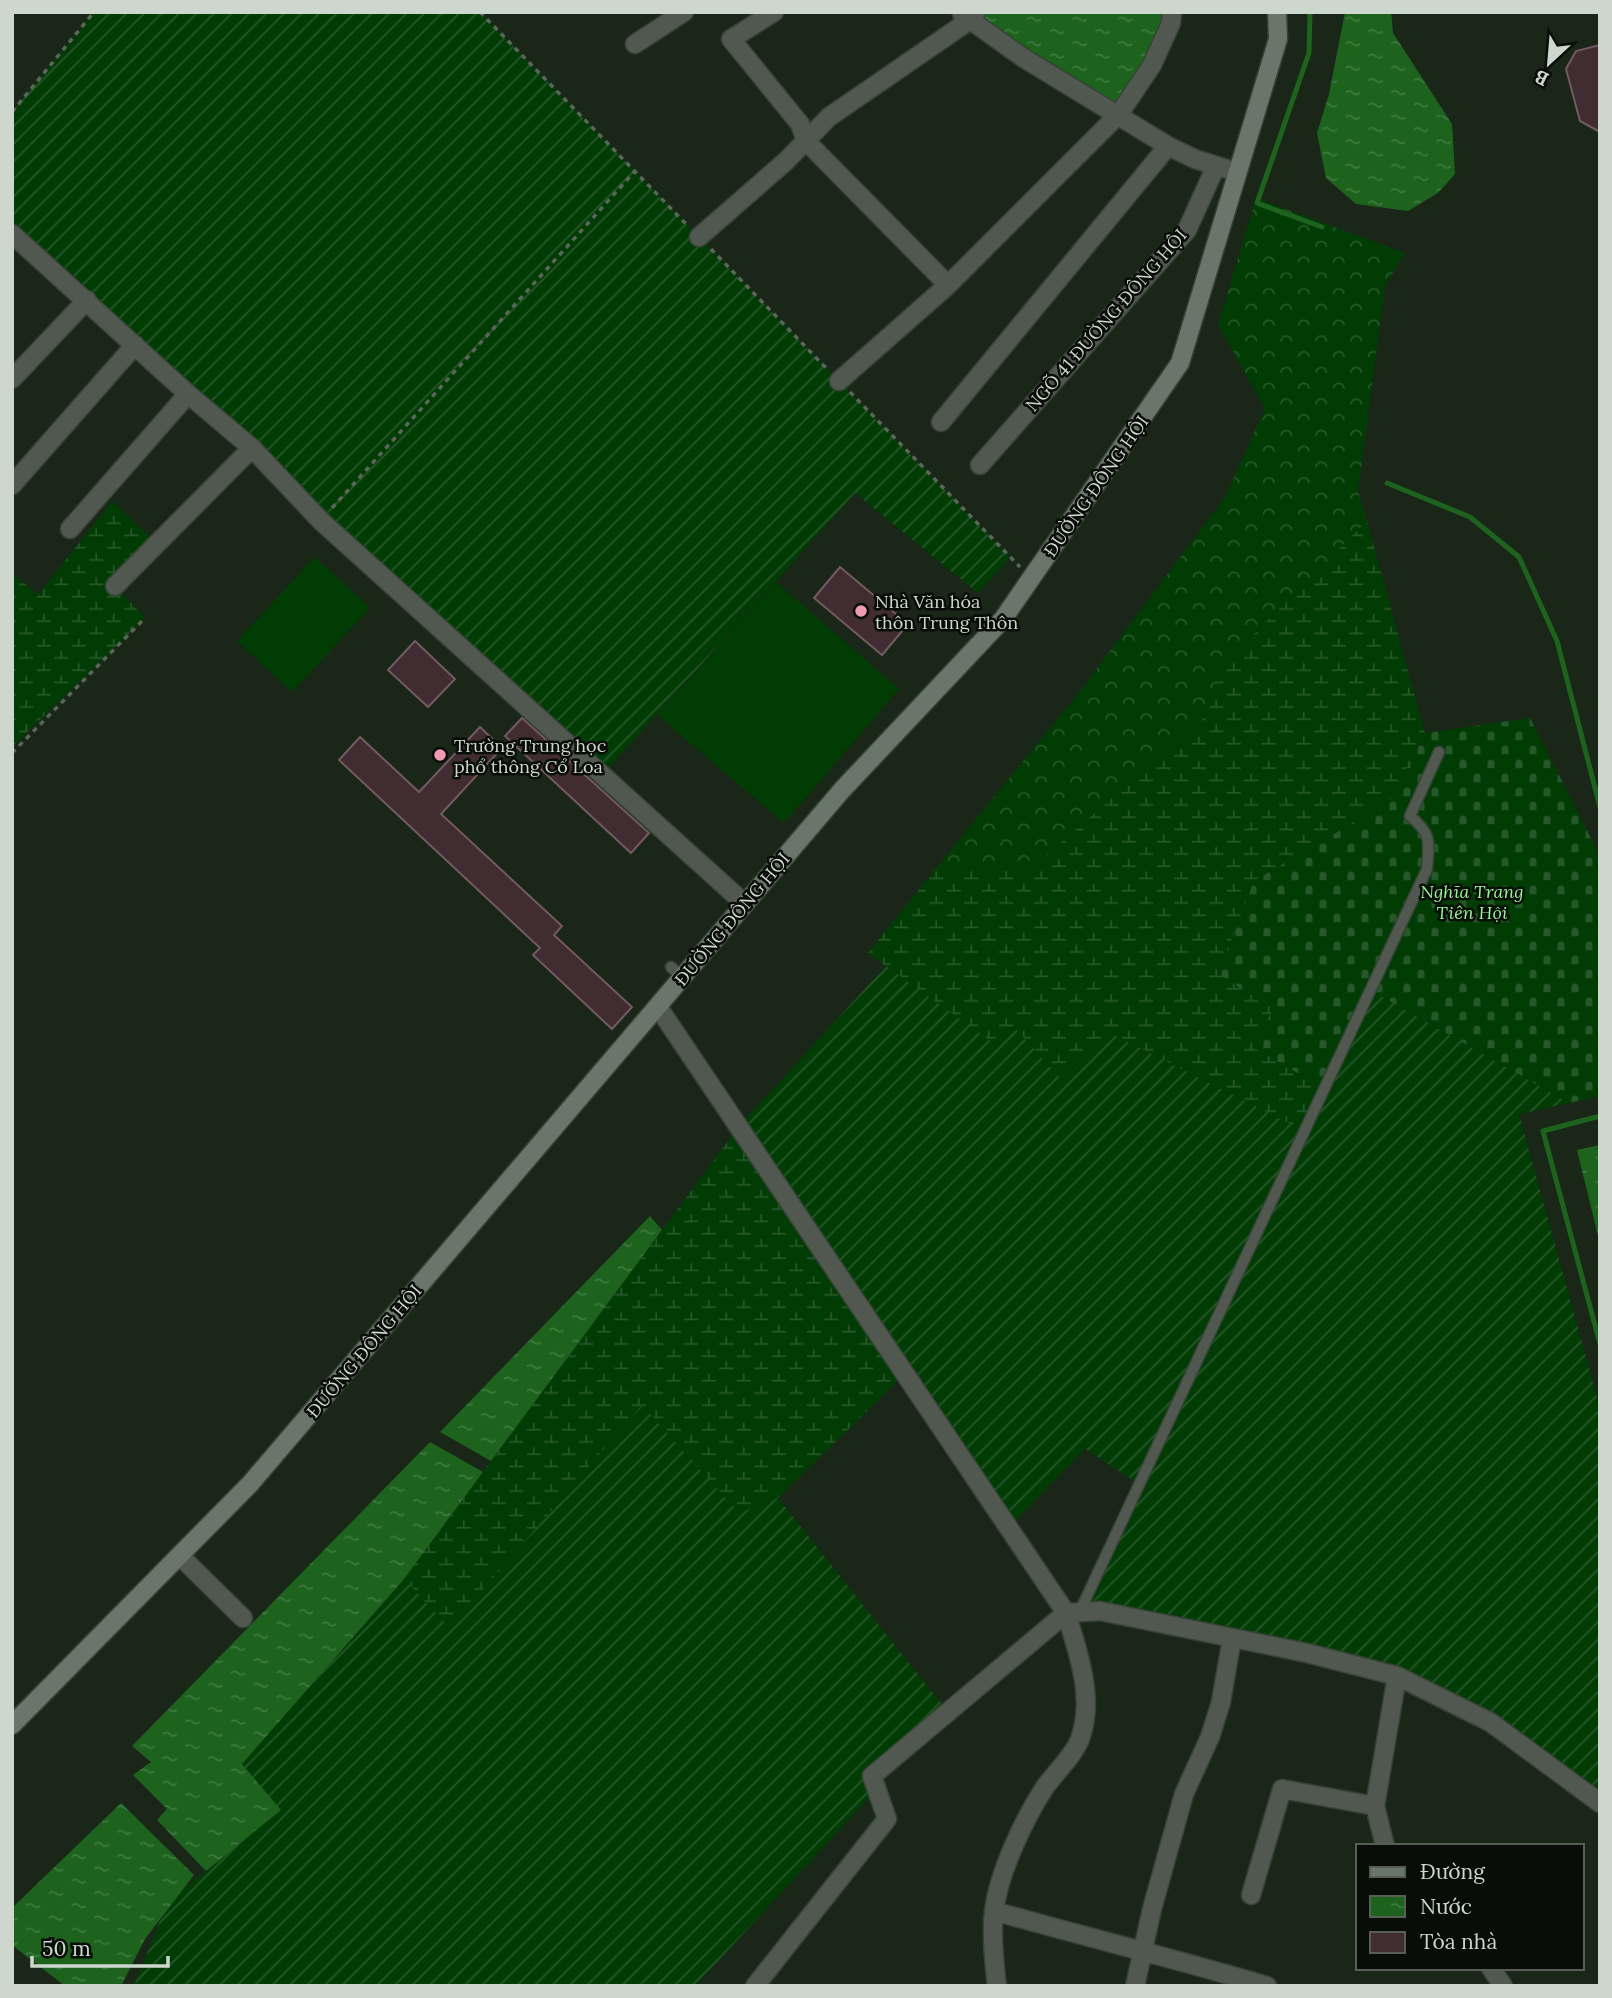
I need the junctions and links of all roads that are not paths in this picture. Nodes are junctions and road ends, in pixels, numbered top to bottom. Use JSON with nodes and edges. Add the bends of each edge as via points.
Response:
{"nodes":[{"id":1,"x":684,"y":12,"type":"edge"},
{"id":2,"x":774,"y":12,"type":"edge"},
{"id":3,"x":1172,"y":12,"type":"edge"},
{"id":4,"x":1278,"y":12,"type":"edge"},
{"id":5,"x":969,"y":15,"type":"edge"},
{"id":6,"x":635,"y":44,"type":"dead end"},
{"id":7,"x":1119,"y":114,"type":"junction"},
{"id":8,"x":806,"y":141,"type":"junction"},
{"id":9,"x":1168,"y":146,"type":"junction"},
{"id":10,"x":1216,"y":166,"type":"junction"},
{"id":11,"x":1237,"y":172,"type":"junction"},
{"id":12,"x":699,"y":237,"type":"road end"},
{"id":13,"x":14,"y":238,"type":"edge"},
{"id":14,"x":948,"y":285,"type":"junction"},
{"id":15,"x":87,"y":300,"type":"junction"},
{"id":16,"x":135,"y":345,"type":"junction"},
{"id":17,"x":12,"y":380,"type":"edge"},
{"id":18,"x":839,"y":381,"type":"road end"},
{"id":19,"x":188,"y":394,"type":"junction"},
{"id":20,"x":941,"y":422,"type":"dead end"},
{"id":21,"x":252,"y":448,"type":"junction"},
{"id":22,"x":980,"y":465,"type":"dead end"},
{"id":23,"x":12,"y":485,"type":"edge"},
{"id":24,"x":70,"y":529,"type":"dead end"},
{"id":25,"x":115,"y":586,"type":"dead end"},
{"id":26,"x":1439,"y":752,"type":"dead end"},
{"id":27,"x":745,"y":904,"type":"junction"},
{"id":28,"x":658,"y":1007,"type":"junction"},
{"id":29,"x":180,"y":1556,"type":"junction"},
{"id":30,"x":1073,"y":1612,"type":"junction"},
{"id":31,"x":243,"y":1618,"type":"dead end"},
{"id":32,"x":1232,"y":1638,"type":"junction"},
{"id":33,"x":1397,"y":1676,"type":"junction"},
{"id":34,"x":12,"y":1725,"type":"edge"},
{"id":35,"x":1600,"y":1803,"type":"edge"},
{"id":36,"x":1375,"y":1806,"type":"junction"},
{"id":37,"x":1384,"y":1844,"type":"edge"},
{"id":38,"x":1251,"y":1895,"type":"dead end"},
{"id":39,"x":994,"y":1911,"type":"junction"},
{"id":40,"x":1142,"y":1951,"type":"junction"},
{"id":41,"x":1492,"y":1970,"type":"edge"},
{"id":42,"x":755,"y":1986,"type":"edge"},
{"id":43,"x":997,"y":1986,"type":"edge"},
{"id":44,"x":1135,"y":1986,"type":"edge"},
{"id":45,"x":1267,"y":1986,"type":"edge"},
{"id":46,"x":1503,"y":1986,"type":"edge"}],
"edges":[{"from":1,"to":6,"type":"street"},
{"from":2,"to":8,"type":"street","via":[[731,39],[800,124]]},
{"from":3,"to":7,"type":"street","via":[[1152,65]]},
{"from":4,"to":11,"type":"street","name":"ĐƯỜNG ĐÔNG HỘI","via":[[1278,39]]},
{"from":5,"to":7,"type":"street","via":[[1022,57]]},
{"from":5,"to":8,"type":"street","via":[[830,117]]},
{"from":7,"to":9,"type":"street"},
{"from":7,"to":14,"type":"street"},
{"from":8,"to":12,"type":"street"},
{"from":8,"to":14,"type":"street"},
{"from":9,"to":10,"type":"street"},
{"from":9,"to":20,"type":"street"},
{"from":10,"to":11,"type":"street"},
{"from":10,"to":22,"type":"street","name":"NGÕ 41 ĐƯỜNG ĐÔNG HỘI","via":[[1186,230]]},
{"from":11,"to":27,"type":"street","name":"ĐƯỜNG ĐÔNG HỘI","via":[[1181,363],[1003,619],[842,790]]},
{"from":13,"to":15,"type":"street"},
{"from":14,"to":18,"type":"street"},
{"from":15,"to":16,"type":"street"},
{"from":15,"to":17,"type":"street"},
{"from":16,"to":19,"type":"street"},
{"from":16,"to":23,"type":"street"},
{"from":19,"to":21,"type":"street"},
{"from":19,"to":24,"type":"street"},
{"from":21,"to":25,"type":"street"},
{"from":21,"to":27,"type":"street","via":[[321,521]]},
{"from":26,"to":30,"type":"lane","via":[[1410,816],[1425,829],[1427,869]]},
{"from":27,"to":28,"type":"street","name":"ĐƯỜNG ĐÔNG HỘI","via":[[677,972]]},
{"from":28,"to":29,"type":"street","name":"ĐƯỜNG ĐÔNG HỘI","via":[[250,1485]]},
{"from":28,"to":30,"type":"street"},
{"from":29,"to":31,"type":"street"},
{"from":29,"to":34,"type":"street","name":"ĐƯỜNG ĐÔNG HỘI"},
{"from":30,"to":32,"type":"street","via":[[1100,1611]]},
{"from":30,"to":39,"type":"street","via":[[1086,1700],[1080,1740],[1024,1823]]},
{"from":30,"to":42,"type":"street","via":[[872,1776],[887,1819]]},
{"from":32,"to":33,"type":"street"},
{"from":32,"to":40,"type":"street","via":[[1221,1702],[1184,1794]]},
{"from":33,"to":35,"type":"street","via":[[1490,1722]]},
{"from":33,"to":36,"type":"street"},
{"from":36,"to":37,"type":"street"},
{"from":36,"to":38,"type":"street","via":[[1282,1789]]},
{"from":39,"to":40,"type":"street"},
{"from":39,"to":43,"type":"street"},
{"from":40,"to":44,"type":"street"},
{"from":40,"to":45,"type":"street"},
{"from":41,"to":46,"type":"street"}]}
